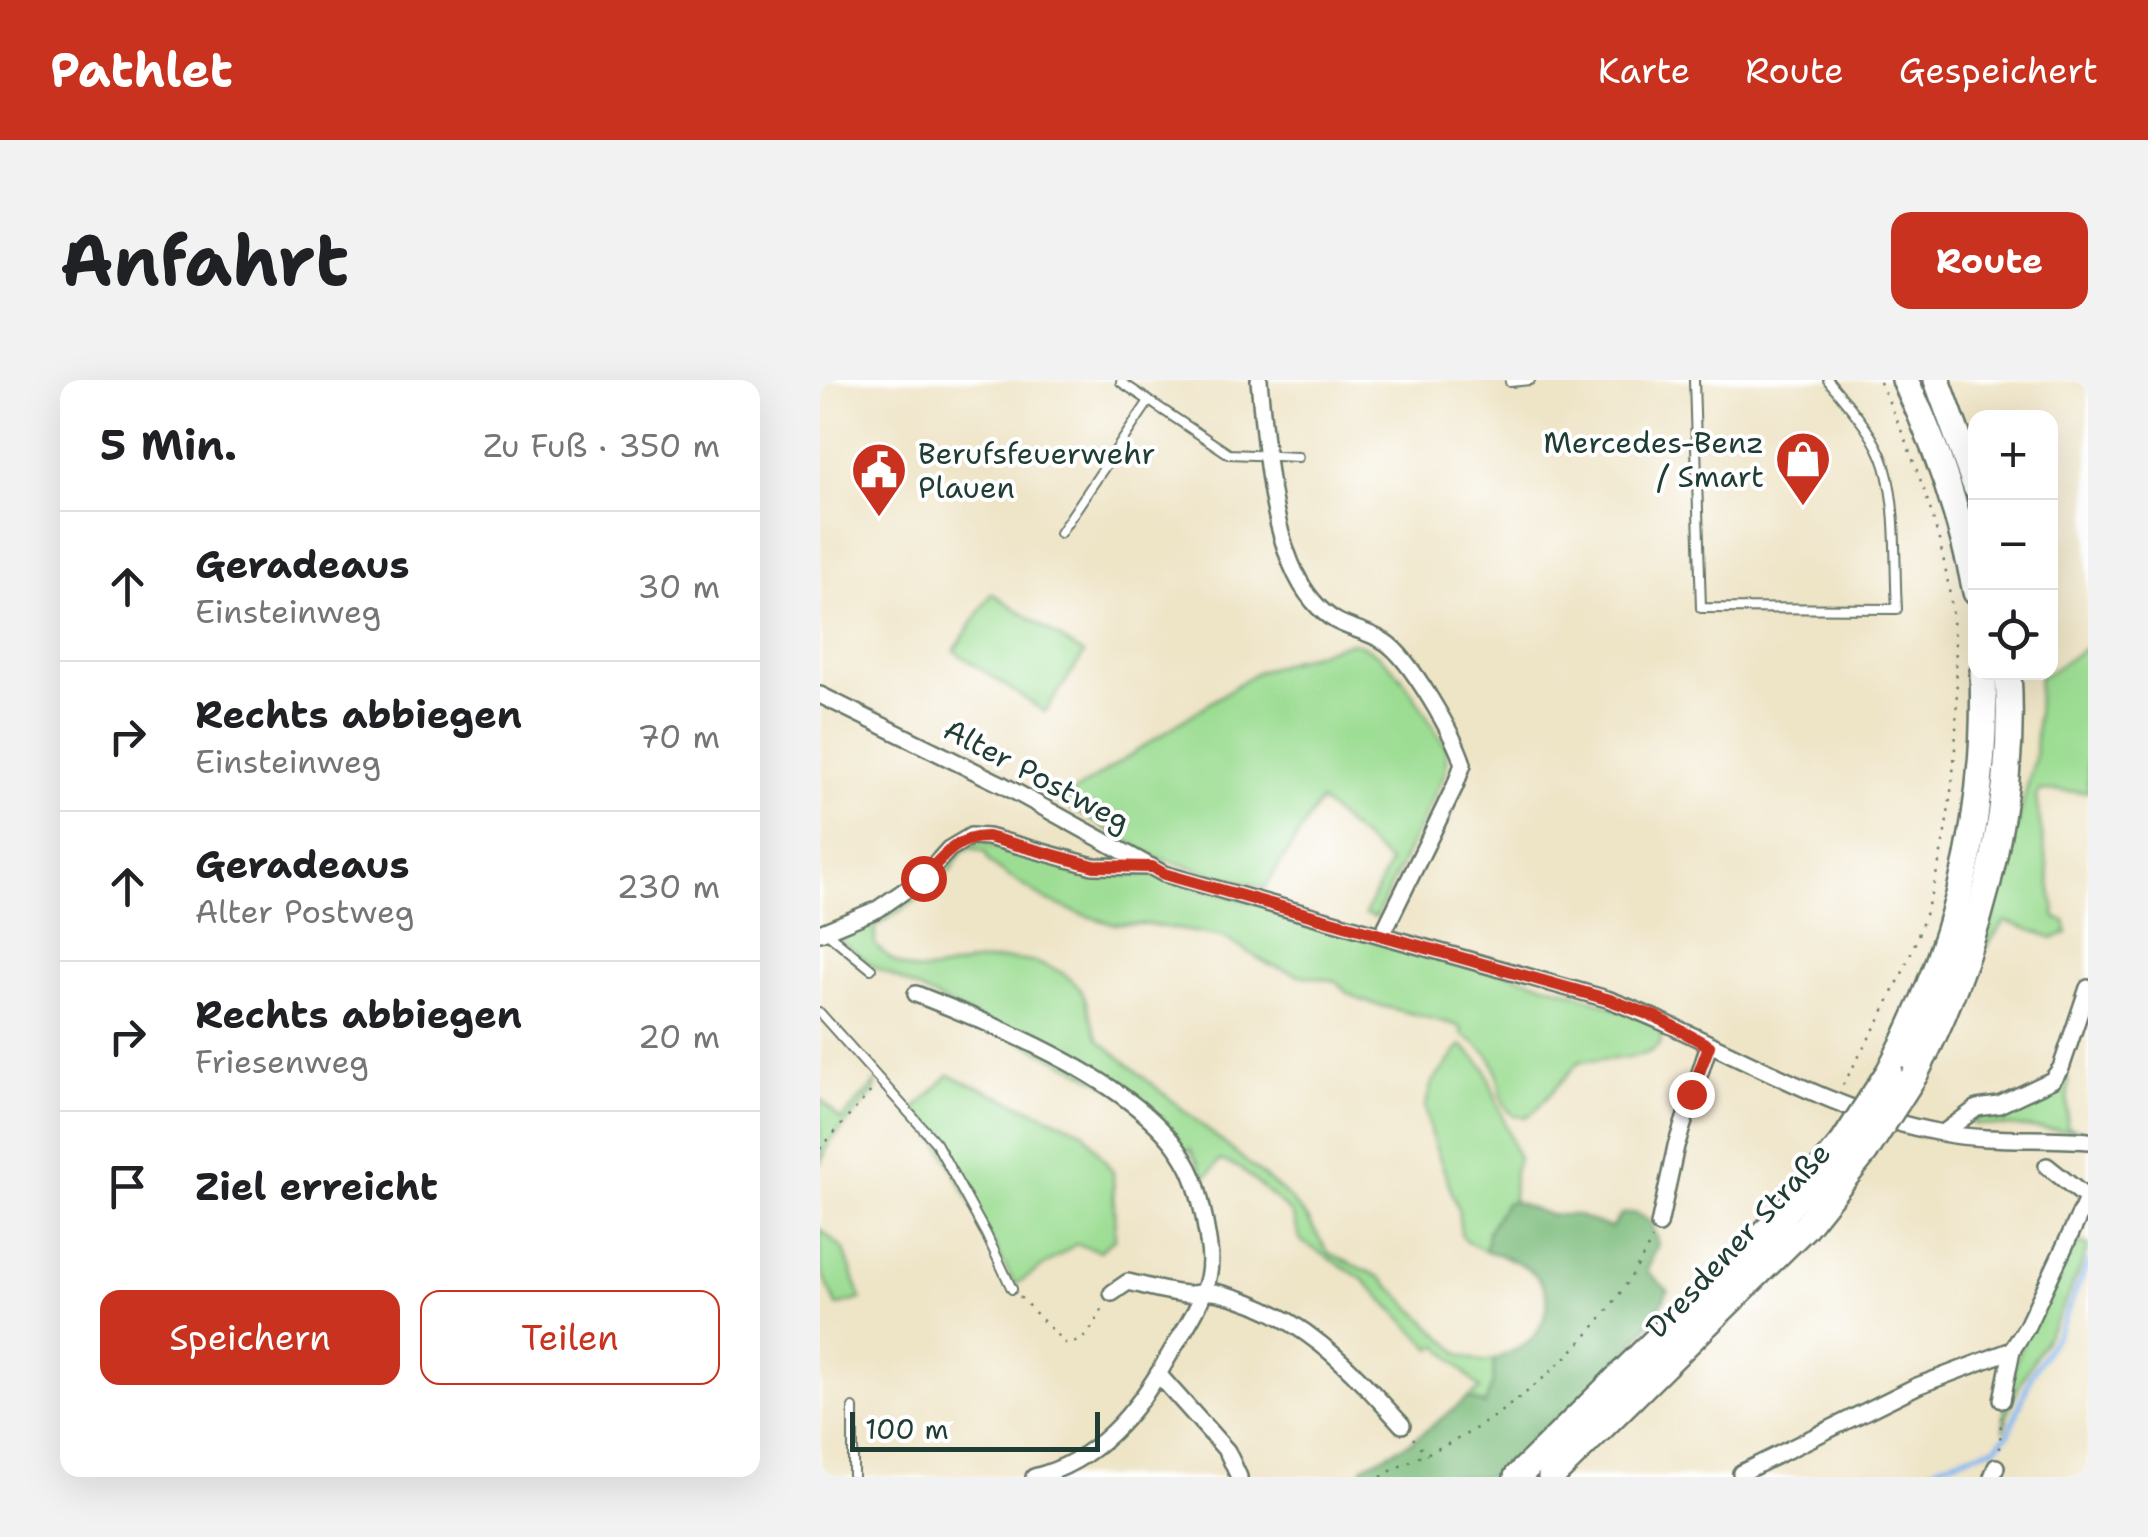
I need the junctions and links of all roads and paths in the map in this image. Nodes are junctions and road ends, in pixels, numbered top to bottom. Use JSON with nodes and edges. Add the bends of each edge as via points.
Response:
{"nodes":[{"id":1,"x":1260,"y":380,"type":"edge"},
{"id":2,"x":1530,"y":380,"type":"edge"},
{"id":3,"x":1694,"y":380,"type":"edge"},
{"id":4,"x":1828,"y":380,"type":"edge"},
{"id":5,"x":1878,"y":380,"type":"edge"},
{"id":6,"x":1905,"y":380,"type":"edge"},
{"id":7,"x":1937,"y":380,"type":"edge"},
{"id":8,"x":1121,"y":382,"type":"edge"},
{"id":9,"x":1510,"y":382,"type":"edge"},
{"id":10,"x":1149,"y":401,"type":"junction"},
{"id":11,"x":1266,"y":457,"type":"junction"},
{"id":12,"x":1298,"y":457,"type":"dead end"},
{"id":13,"x":1968,"y":464,"type":"edge"},
{"id":14,"x":1060,"y":533,"type":"dead end"},
{"id":15,"x":1976,"y":590,"type":"edge"},
{"id":16,"x":1983,"y":680,"type":"edge"},
{"id":17,"x":2008,"y":680,"type":"edge"},
{"id":18,"x":820,"y":694,"type":"edge"},
{"id":19,"x":1152,"y":867,"type":"junction"},
{"id":20,"x":823,"y":932,"type":"edge"},
{"id":21,"x":1382,"y":935,"type":"junction"},
{"id":22,"x":870,"y":969,"type":"dead end"},
{"id":23,"x":2088,"y":988,"type":"edge"},
{"id":24,"x":916,"y":994,"type":"dead end"},
{"id":25,"x":820,"y":1013,"type":"edge"},
{"id":26,"x":1709,"y":1046,"type":"junction"},
{"id":27,"x":1902,"y":1073,"type":"junction"},
{"id":28,"x":880,"y":1082,"type":"junction"},
{"id":29,"x":1835,"y":1099,"type":"junction"},
{"id":30,"x":1942,"y":1133,"type":"junction"},
{"id":31,"x":2088,"y":1141,"type":"edge"},
{"id":32,"x":1854,"y":1148,"type":"junction"},
{"id":33,"x":820,"y":1149,"type":"edge"},
{"id":34,"x":2046,"y":1166,"type":"dead end"},
{"id":35,"x":2087,"y":1198,"type":"edge"},
{"id":36,"x":1658,"y":1225,"type":"joint"},
{"id":37,"x":1012,"y":1289,"type":"joint"},
{"id":38,"x":1204,"y":1292,"type":"junction"},
{"id":39,"x":1112,"y":1293,"type":"joint"},
{"id":40,"x":2012,"y":1350,"type":"junction"},
{"id":41,"x":1158,"y":1374,"type":"junction"},
{"id":42,"x":2002,"y":1400,"type":"joint"},
{"id":43,"x":852,"y":1408,"type":"dead end"},
{"id":44,"x":1402,"y":1425,"type":"joint"},
{"id":45,"x":1427,"y":1456,"type":"junction"},
{"id":46,"x":1072,"y":1462,"type":"junction"},
{"id":47,"x":1996,"y":1466,"type":"edge"},
{"id":48,"x":1741,"y":1473,"type":"dead end"},
{"id":49,"x":853,"y":1477,"type":"edge"},
{"id":50,"x":1034,"y":1477,"type":"edge"},
{"id":51,"x":1083,"y":1477,"type":"edge"},
{"id":52,"x":1240,"y":1477,"type":"edge"},
{"id":53,"x":1382,"y":1477,"type":"edge"},
{"id":54,"x":1517,"y":1477,"type":"edge"},
{"id":55,"x":1550,"y":1477,"type":"edge"}],
"edges":[{"from":1,"to":11,"type":"street"},
{"from":2,"to":9,"type":"lane"},
{"from":3,"to":4,"type":"lane","via":[[1700,608],[1898,608],[1885,466]]},
{"from":5,"to":29,"type":"path","via":[[1941,548],[1956,657],[1955,739],[1949,805],[1918,934]]},
{"from":6,"to":15,"type":"main road","via":[[1940,460]]},
{"from":7,"to":13,"type":"main road"},
{"from":8,"to":10,"type":"lane"},
{"from":10,"to":11,"type":"lane","via":[[1228,454]]},
{"from":10,"to":14,"type":"lane"},
{"from":11,"to":12,"type":"lane"},
{"from":11,"to":21,"type":"street","via":[[1287,548],[1310,600],[1332,620],[1398,654],[1444,722],[1462,764]]},
{"from":16,"to":27,"type":"main road","via":[[1982,770],[1970,859]]},
{"from":17,"to":27,"type":"main road","via":[[2005,785],[1984,902],[1956,986]]},
{"from":18,"to":19,"type":"street","name":"Alter Postweg"},
{"from":19,"to":20,"type":"street","via":[[1094,866],[971,836],[878,909]]},
{"from":19,"to":21,"type":"street","name":"Alter Postweg"},
{"from":20,"to":22,"type":"lane"},
{"from":21,"to":26,"type":"street","name":"Alter Postweg","via":[[1607,999]]},
{"from":23,"to":30,"type":"street","via":[[2052,1080],[1977,1108]]},
{"from":24,"to":38,"type":"street","via":[[1043,1048],[1156,1126],[1188,1165],[1200,1199],[1210,1266]]},
{"from":25,"to":28,"type":"lane"},
{"from":26,"to":29,"type":"street","name":"Alter Postweg"},
{"from":26,"to":36,"type":"street"},
{"from":27,"to":32,"type":"main road","bridge":true},
{"from":28,"to":33,"type":"path"},
{"from":28,"to":37,"type":"lane","via":[[936,1143]]},
{"from":29,"to":30,"type":"street","name":"Alter Postweg"},
{"from":30,"to":31,"type":"street","name":"Alter Postweg"},
{"from":32,"to":54,"type":"main road"},
{"from":32,"to":55,"type":"main road","name":"Dresdener Straße","via":[[1805,1226]]},
{"from":34,"to":35,"type":"street"},
{"from":35,"to":40,"type":"street"},
{"from":36,"to":45,"type":"path","via":[[1633,1278],[1595,1326],[1530,1388]]},
{"from":37,"to":39,"type":"path","via":[[1065,1343],[1076,1344]]},
{"from":38,"to":39,"type":"street","via":[[1128,1282]]},
{"from":38,"to":41,"type":"street"},
{"from":38,"to":44,"type":"street","via":[[1250,1302],[1317,1338]]},
{"from":40,"to":42,"type":"street"},
{"from":40,"to":48,"type":"street","via":[[1918,1386]]},
{"from":41,"to":46,"type":"street","via":[[1117,1428]]},
{"from":41,"to":52,"type":"street","via":[[1228,1450]]},
{"from":42,"to":47,"type":"path"},
{"from":43,"to":49,"type":"lane"},
{"from":44,"to":45,"type":"path"},
{"from":45,"to":53,"type":"path"},
{"from":46,"to":50,"type":"street"},
{"from":46,"to":51,"type":"street"}]}
